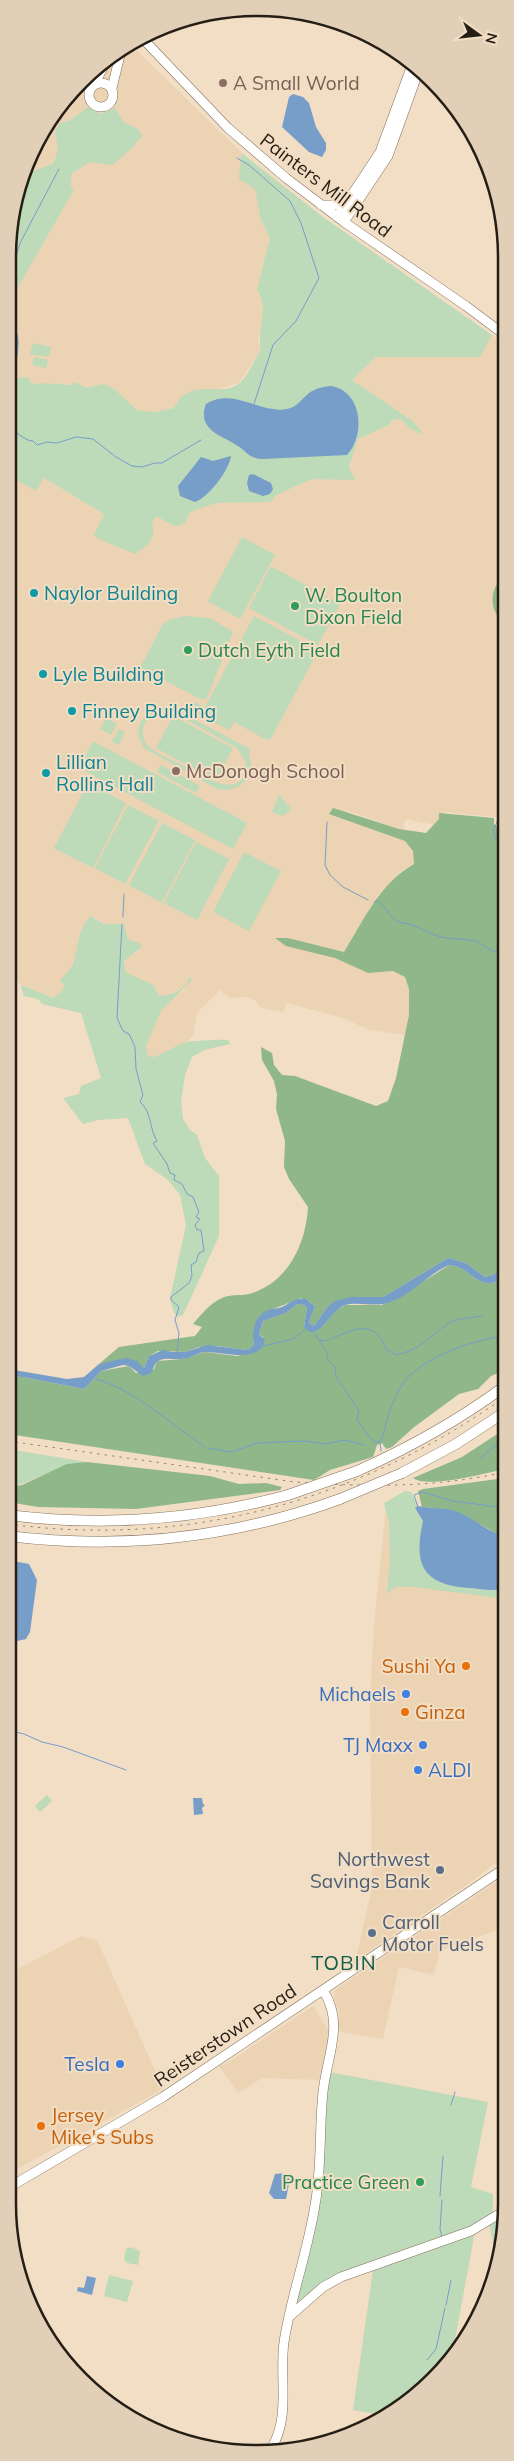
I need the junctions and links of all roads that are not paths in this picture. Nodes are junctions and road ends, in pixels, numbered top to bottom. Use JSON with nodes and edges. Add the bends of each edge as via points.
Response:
{"nodes":[{"id":1,"x":147,"y":43,"type":"edge"},
{"id":2,"x":119,"y":60,"type":"edge"},
{"id":3,"x":410,"y":71,"type":"edge"},
{"id":4,"x":99,"y":75,"type":"edge"},
{"id":5,"x":417,"y":77,"type":"edge"},
{"id":6,"x":94,"y":85,"type":"junction"},
{"id":7,"x":112,"y":88,"type":"junction"},
{"id":8,"x":349,"y":200,"type":"junction"},
{"id":9,"x":320,"y":205,"type":"junction"},
{"id":10,"x":340,"y":220,"type":"junction"},
{"id":11,"x":498,"y":330,"type":"edge"},
{"id":12,"x":498,"y":1391,"type":"edge"},
{"id":13,"x":498,"y":1417,"type":"edge"},
{"id":14,"x":16,"y":1516,"type":"edge"},
{"id":15,"x":16,"y":1537,"type":"edge"},
{"id":16,"x":498,"y":1873,"type":"edge"},
{"id":17,"x":323,"y":1990,"type":"junction"},
{"id":18,"x":16,"y":2183,"type":"edge"},
{"id":19,"x":497,"y":2215,"type":"edge"},
{"id":20,"x":290,"y":2316,"type":"junction"},
{"id":21,"x":273,"y":2444,"type":"edge"}],
"edges":[{"from":1,"to":9,"type":"main road","name":"Painters Mill Road","via":[[246,144]]},
{"from":2,"to":7,"type":"main road"},
{"from":3,"to":8,"type":"main road","via":[[384,145]]},
{"from":4,"to":6,"type":"main road"},
{"from":5,"to":10,"type":"main road","via":[[388,156]]},
{"from":6,"to":7,"type":"main road","via":[[103,82]]},
{"from":6,"to":7,"type":"main road","via":[[90,97],[99,106],[112,101]]},
{"from":8,"to":9,"type":"main road"},
{"from":8,"to":10,"type":"main road"},
{"from":9,"to":10,"type":"main road","name":"Painters Mill Road"},
{"from":10,"to":11,"type":"main road","name":"Painters Mill Road"},
{"from":12,"to":14,"type":"highway","bridge":true,"via":[[446,1426],[394,1454],[357,1471],[288,1495],[206,1513],[144,1520],[71,1521]]},
{"from":13,"to":15,"type":"highway","bridge":true,"via":[[402,1474],[340,1499],[271,1521],[177,1538],[90,1542]]},
{"from":16,"to":17,"type":"main road","name":"Reisterstown Road"},
{"from":17,"to":18,"type":"main road","name":"Reisterstown Road","via":[[163,2096]]},
{"from":17,"to":20,"type":"main road","via":[[333,2010],[335,2028],[324,2089],[316,2205]]},
{"from":19,"to":20,"type":"main road","via":[[471,2231],[341,2277]]},
{"from":20,"to":21,"type":"main road","via":[[283,2356],[283,2413]]}]}
